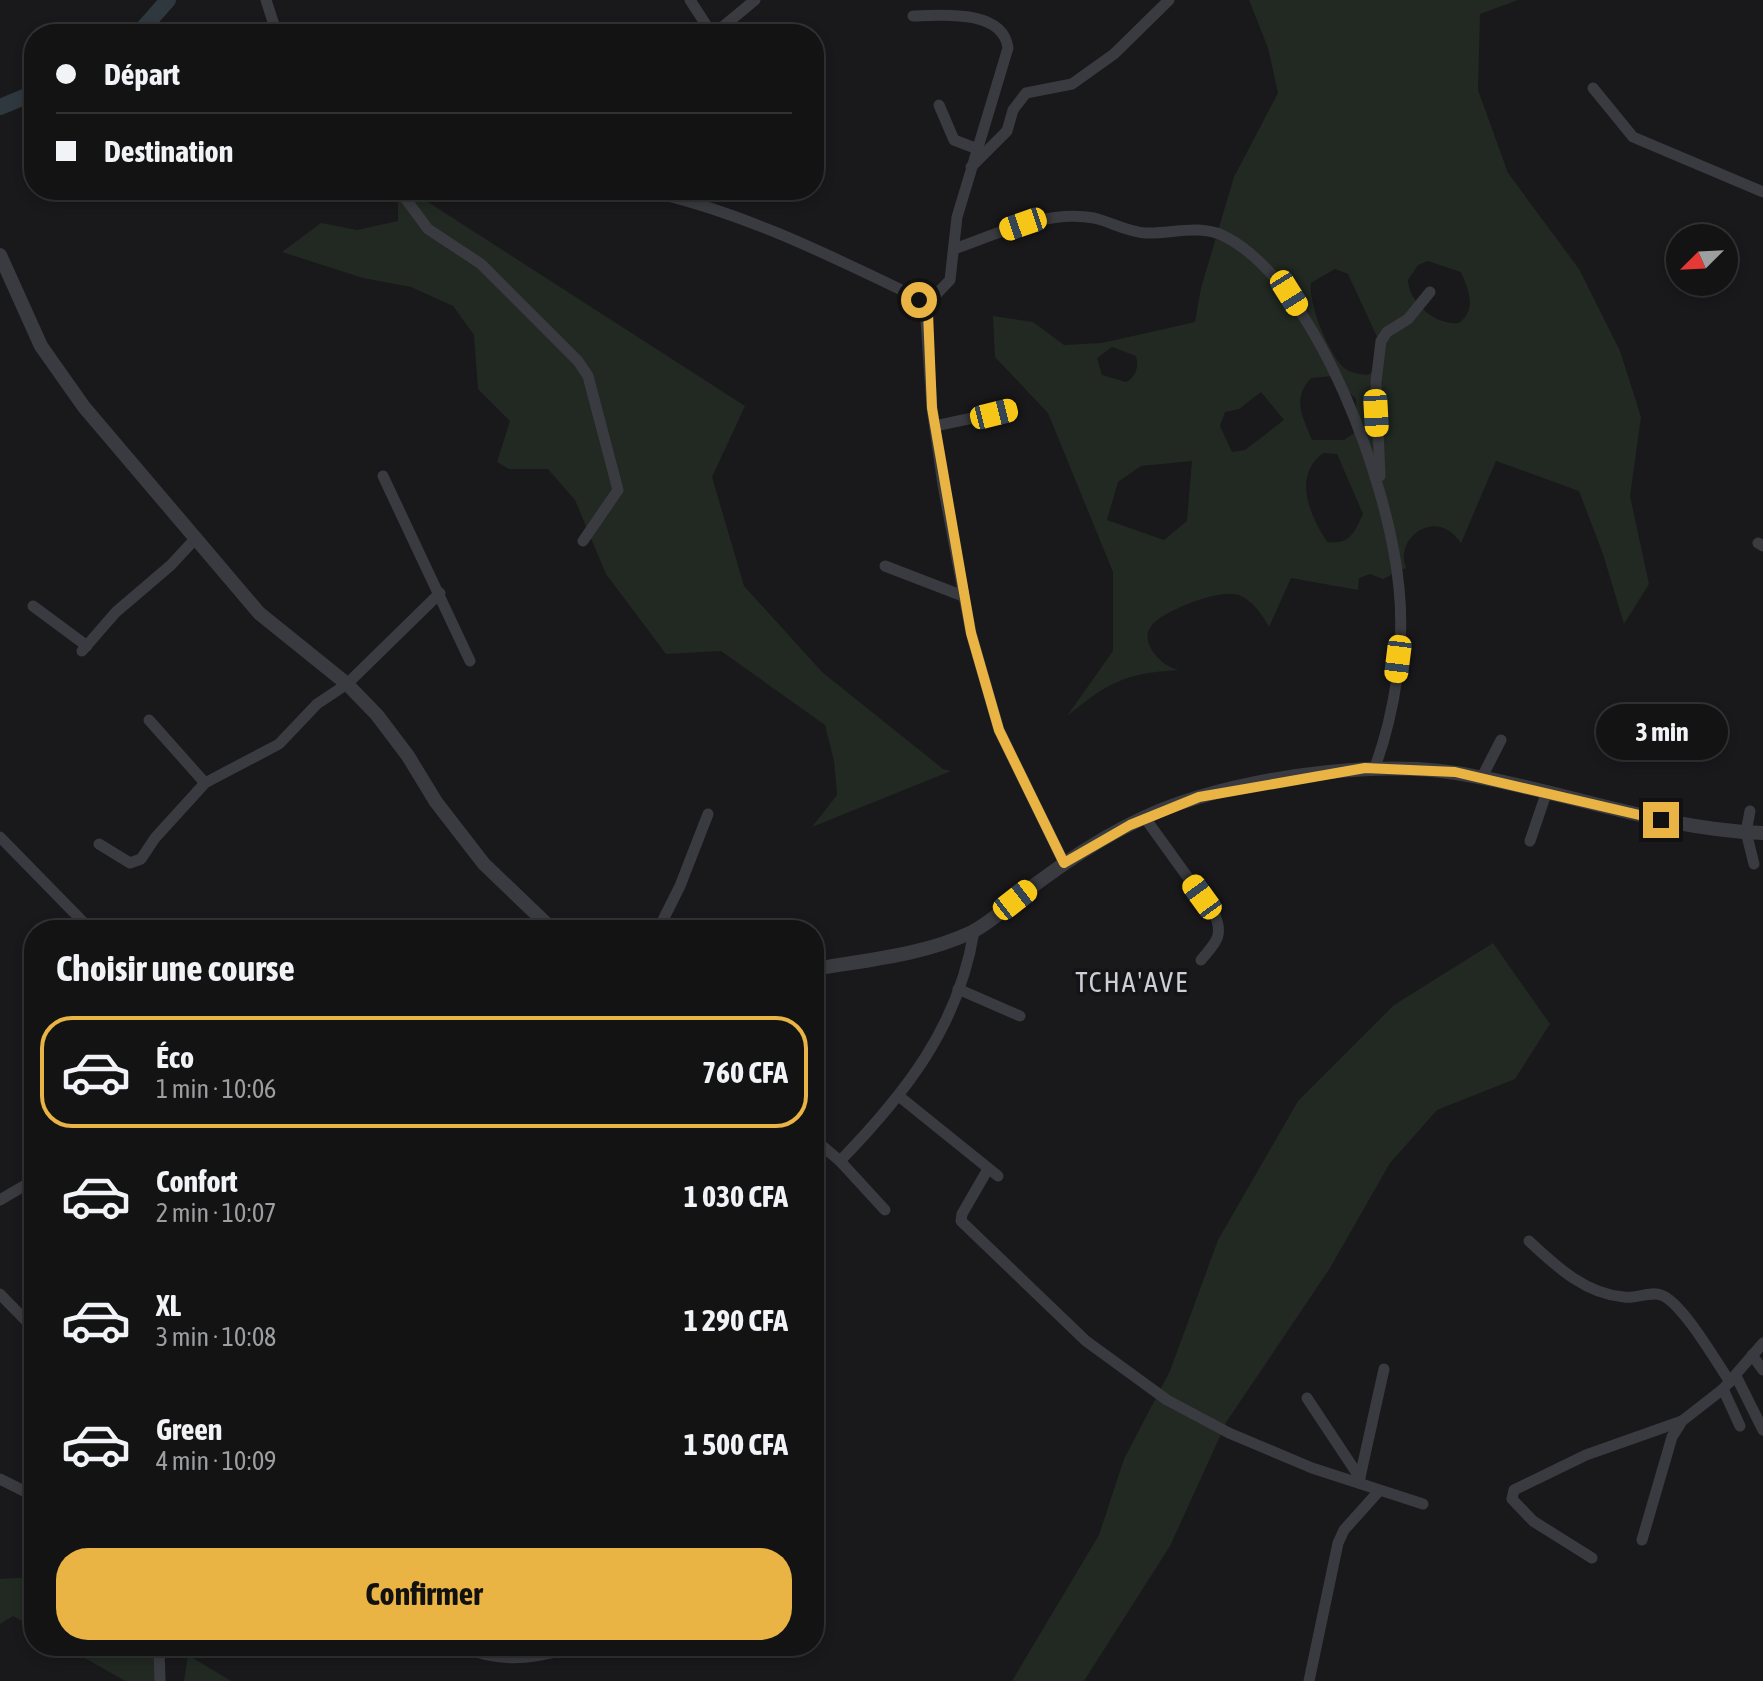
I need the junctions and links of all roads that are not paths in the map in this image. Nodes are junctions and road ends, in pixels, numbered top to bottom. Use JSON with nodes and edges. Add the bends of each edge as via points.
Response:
{"nodes":[{"id":1,"x":266,"y":0,"type":"edge"},
{"id":2,"x":690,"y":0,"type":"edge"},
{"id":3,"x":755,"y":0,"type":"edge"},
{"id":4,"x":1169,"y":0,"type":"edge"},
{"id":5,"x":913,"y":16,"type":"dead end"},
{"id":6,"x":274,"y":24,"type":"edge"},
{"id":7,"x":706,"y":24,"type":"edge"},
{"id":8,"x":725,"y":24,"type":"edge"},
{"id":9,"x":1593,"y":88,"type":"dead end"},
{"id":10,"x":939,"y":105,"type":"dead end"},
{"id":11,"x":975,"y":148,"type":"junction"},
{"id":12,"x":971,"y":167,"type":"junction"},
{"id":13,"x":1763,"y":192,"type":"edge"},
{"id":14,"x":406,"y":200,"type":"edge"},
{"id":15,"x":701,"y":200,"type":"edge"},
{"id":16,"x":954,"y":249,"type":"junction"},
{"id":17,"x":2,"y":263,"type":"edge"},
{"id":18,"x":1430,"y":292,"type":"dead end"},
{"id":19,"x":925,"y":306,"type":"junction"},
{"id":20,"x":1010,"y":410,"type":"dead end"},
{"id":21,"x":935,"y":426,"type":"junction"},
{"id":22,"x":383,"y":476,"type":"dead end"},
{"id":23,"x":1381,"y":488,"type":"junction"},
{"id":24,"x":195,"y":539,"type":"junction"},
{"id":25,"x":583,"y":541,"type":"dead end"},
{"id":26,"x":885,"y":566,"type":"dead end"},
{"id":27,"x":440,"y":593,"type":"junction"},
{"id":28,"x":963,"y":596,"type":"junction"},
{"id":29,"x":33,"y":606,"type":"dead end"},
{"id":30,"x":470,"y":661,"type":"dead end"},
{"id":31,"x":347,"y":684,"type":"junction"},
{"id":32,"x":149,"y":720,"type":"dead end"},
{"id":33,"x":1501,"y":740,"type":"dead end"},
{"id":34,"x":1375,"y":767,"type":"junction"},
{"id":35,"x":1482,"y":777,"type":"junction"},
{"id":36,"x":205,"y":783,"type":"junction"},
{"id":37,"x":1546,"y":794,"type":"junction"},
{"id":38,"x":1750,"y":811,"type":"dead end"},
{"id":39,"x":708,"y":814,"type":"dead end"},
{"id":40,"x":1145,"y":818,"type":"junction"},
{"id":41,"x":1746,"y":832,"type":"junction"},
{"id":42,"x":1763,"y":833,"type":"edge"},
{"id":43,"x":0,"y":837,"type":"edge"},
{"id":44,"x":1530,"y":841,"type":"dead end"},
{"id":45,"x":99,"y":844,"type":"dead end"},
{"id":46,"x":1064,"y":863,"type":"junction"},
{"id":47,"x":1754,"y":864,"type":"dead end"},
{"id":48,"x":81,"y":920,"type":"edge"},
{"id":49,"x":543,"y":920,"type":"edge"},
{"id":50,"x":663,"y":920,"type":"edge"},
{"id":51,"x":974,"y":931,"type":"junction"},
{"id":52,"x":1201,"y":960,"type":"dead end"},
{"id":53,"x":824,"y":966,"type":"edge"},
{"id":54,"x":958,"y":989,"type":"junction"},
{"id":55,"x":1020,"y":1016,"type":"dead end"},
{"id":56,"x":900,"y":1097,"type":"junction"},
{"id":57,"x":824,"y":1147,"type":"edge"},
{"id":58,"x":840,"y":1161,"type":"junction"},
{"id":59,"x":24,"y":1186,"type":"edge"},
{"id":60,"x":0,"y":1200,"type":"edge"},
{"id":61,"x":885,"y":1210,"type":"dead end"},
{"id":62,"x":1529,"y":1241,"type":"dead end"},
{"id":63,"x":0,"y":1294,"type":"edge"},
{"id":64,"x":24,"y":1319,"type":"edge"},
{"id":65,"x":1763,"y":1343,"type":"edge"},
{"id":66,"x":1752,"y":1355,"type":"junction"},
{"id":67,"x":1384,"y":1369,"type":"dead end"},
{"id":68,"x":1763,"y":1370,"type":"edge"},
{"id":69,"x":1730,"y":1382,"type":"junction"},
{"id":70,"x":1307,"y":1398,"type":"dead end"},
{"id":71,"x":1682,"y":1421,"type":"junction"},
{"id":72,"x":1740,"y":1426,"type":"dead end"},
{"id":73,"x":1763,"y":1430,"type":"edge"},
{"id":74,"x":0,"y":1479,"type":"edge"},
{"id":75,"x":1363,"y":1481,"type":"junction"},
{"id":76,"x":24,"y":1491,"type":"edge"},
{"id":77,"x":1379,"y":1491,"type":"junction"},
{"id":78,"x":1423,"y":1504,"type":"dead end"},
{"id":79,"x":1642,"y":1540,"type":"dead end"},
{"id":80,"x":1592,"y":1558,"type":"dead end"},
{"id":81,"x":159,"y":1656,"type":"edge"},
{"id":82,"x":482,"y":1656,"type":"edge"},
{"id":83,"x":537,"y":1656,"type":"edge"},
{"id":84,"x":160,"y":1681,"type":"edge"},
{"id":85,"x":1309,"y":1681,"type":"edge"}],
"edges":[{"from":1,"to":6,"type":"street"},
{"from":2,"to":7,"type":"street"},
{"from":3,"to":8,"type":"street"},
{"from":4,"to":12,"type":"street","via":[[1114,54],[1072,84],[1026,93],[1013,110],[1007,131]]},
{"from":5,"to":11,"type":"street","via":[[991,23],[1007,39],[1003,68]]},
{"from":9,"to":13,"type":"street","via":[[1633,137]]},
{"from":10,"to":11,"type":"street","via":[[954,140]]},
{"from":11,"to":12,"type":"street"},
{"from":12,"to":16,"type":"street"},
{"from":14,"to":25,"type":"street","via":[[428,229],[481,264],[515,296],[588,376],[618,490]]},
{"from":15,"to":19,"type":"street","via":[[853,264]]},
{"from":16,"to":19,"type":"street","via":[[950,280]]},
{"from":16,"to":23,"type":"street","via":[[1057,217],[1092,218],[1147,233],[1205,230],[1233,241],[1289,293],[1311,327]]},
{"from":17,"to":24,"type":"street","via":[[60,375]]},
{"from":18,"to":23,"type":"street","via":[[1381,341],[1376,382]]},
{"from":19,"to":21,"type":"street"},
{"from":20,"to":21,"type":"street"},
{"from":21,"to":28,"type":"street"},
{"from":22,"to":27,"type":"street"},
{"from":23,"to":34,"type":"street","via":[[1399,587],[1401,632]]},
{"from":24,"to":29,"type":"street","via":[[84,648]]},
{"from":24,"to":31,"type":"street","via":[[259,613]]},
{"from":26,"to":28,"type":"street"},
{"from":27,"to":30,"type":"street"},
{"from":27,"to":31,"type":"street"},
{"from":28,"to":46,"type":"street","via":[[999,730]]},
{"from":31,"to":36,"type":"street","via":[[317,704],[279,744]]},
{"from":31,"to":49,"type":"street","via":[[408,756],[484,864]]},
{"from":32,"to":36,"type":"street"},
{"from":33,"to":35,"type":"street"},
{"from":34,"to":35,"type":"street"},
{"from":34,"to":40,"type":"street","via":[[1216,793]]},
{"from":35,"to":37,"type":"street"},
{"from":36,"to":45,"type":"street","via":[[137,862]]},
{"from":37,"to":41,"type":"street","via":[[1694,827]]},
{"from":37,"to":44,"type":"street"},
{"from":38,"to":41,"type":"street"},
{"from":39,"to":50,"type":"street"},
{"from":40,"to":46,"type":"street"},
{"from":40,"to":52,"type":"street","via":[[1221,930]]},
{"from":41,"to":42,"type":"street"},
{"from":41,"to":47,"type":"street"},
{"from":43,"to":48,"type":"street"},
{"from":46,"to":51,"type":"street"},
{"from":51,"to":53,"type":"street","via":[[928,948]]},
{"from":51,"to":54,"type":"street"},
{"from":54,"to":55,"type":"street"},
{"from":54,"to":56,"type":"street","via":[[945,1022]]},
{"from":56,"to":58,"type":"street"},
{"from":56,"to":75,"type":"street","via":[[993,1172],[961,1221],[1086,1341],[1192,1415],[1312,1468]]},
{"from":57,"to":58,"type":"street"},
{"from":58,"to":61,"type":"street"},
{"from":59,"to":60,"type":"street"},
{"from":62,"to":69,"type":"street","via":[[1567,1275],[1592,1288],[1621,1297],[1664,1296]]},
{"from":63,"to":64,"type":"street"},
{"from":65,"to":66,"type":"street"},
{"from":66,"to":68,"type":"street"},
{"from":66,"to":69,"type":"street"},
{"from":67,"to":75,"type":"street"},
{"from":69,"to":71,"type":"street"},
{"from":69,"to":72,"type":"street"},
{"from":69,"to":73,"type":"street"},
{"from":70,"to":75,"type":"street"},
{"from":71,"to":79,"type":"street","via":[[1665,1454]]},
{"from":71,"to":80,"type":"street","via":[[1586,1455],[1514,1490],[1512,1499],[1533,1521]]},
{"from":74,"to":76,"type":"street"},
{"from":75,"to":77,"type":"street"},
{"from":77,"to":78,"type":"street"},
{"from":77,"to":85,"type":"street","via":[[1338,1543]]},
{"from":81,"to":84,"type":"street"},
{"from":82,"to":83,"type":"street","via":[[515,1661]]}]}
